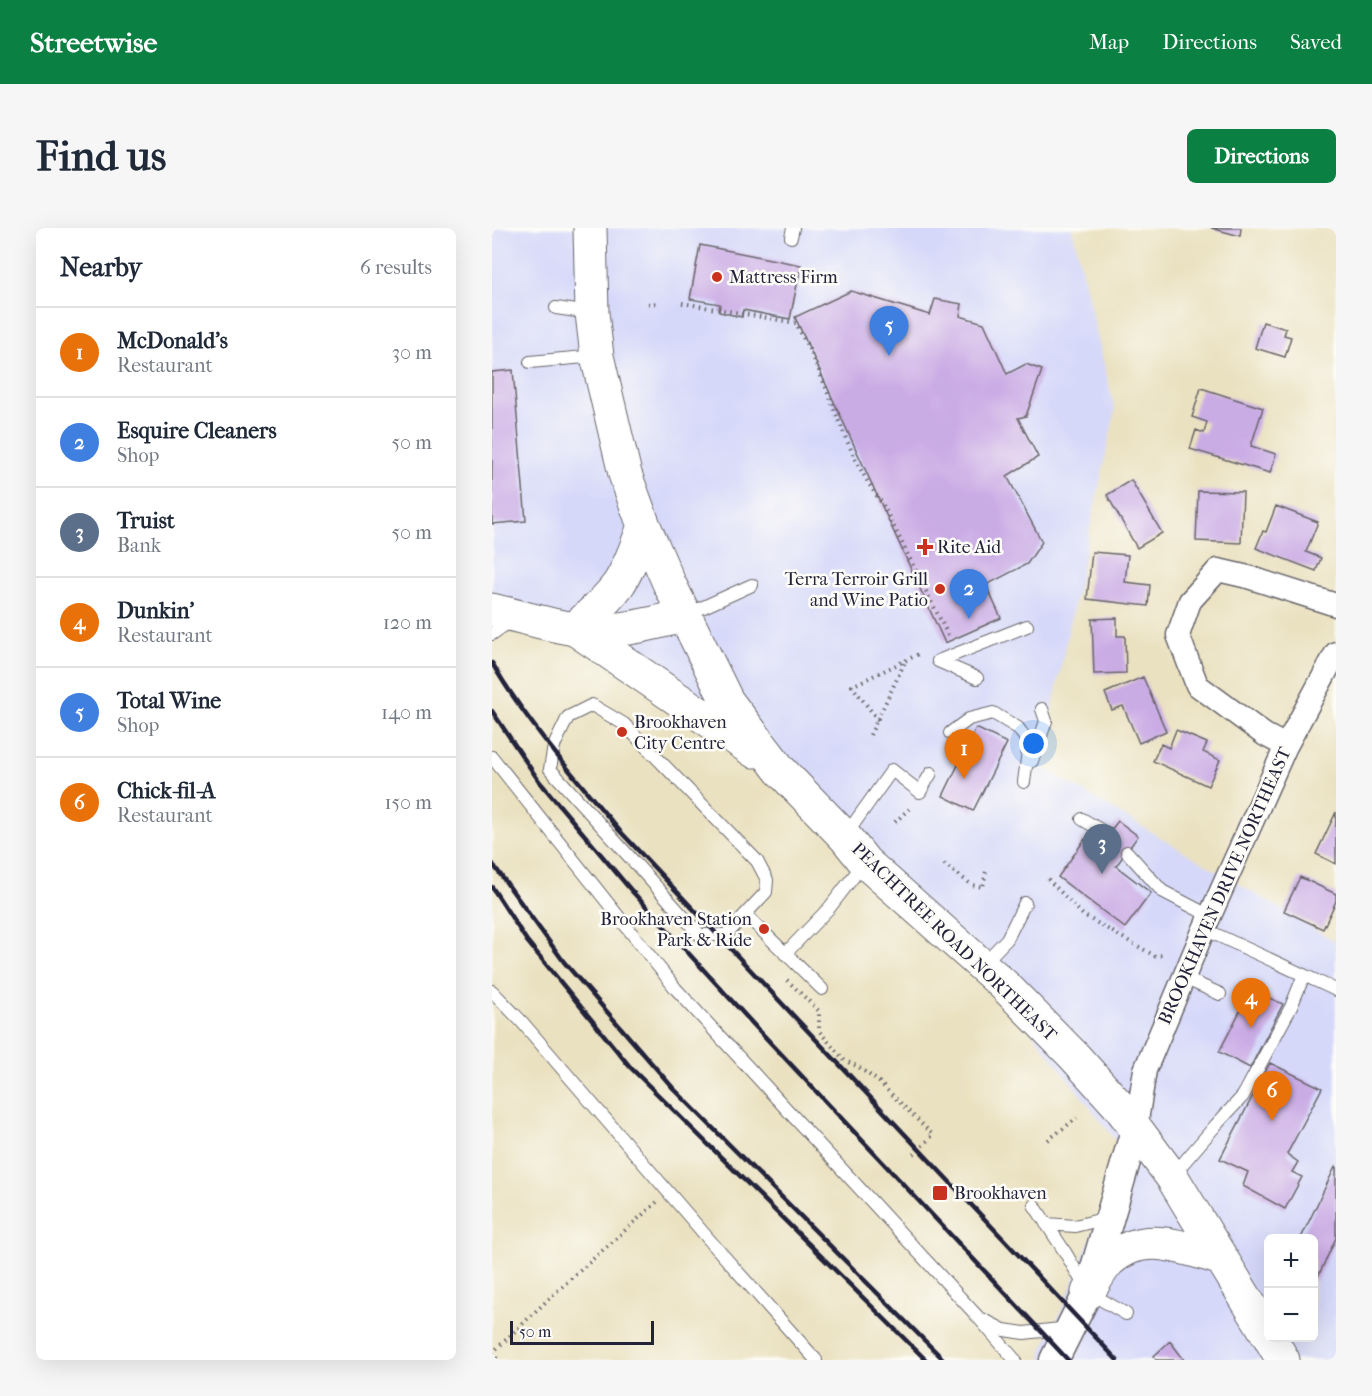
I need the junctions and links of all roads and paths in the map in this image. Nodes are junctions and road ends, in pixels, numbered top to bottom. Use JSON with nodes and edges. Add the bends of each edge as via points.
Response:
{"nodes":[{"id":1,"x":590,"y":228,"type":"edge"},
{"id":2,"x":658,"y":303,"type":"dead end"},
{"id":3,"x":682,"y":303,"type":"dead end"},
{"id":4,"x":648,"y":304,"type":"dead end"},
{"id":5,"x":556,"y":308,"type":"dead end"},
{"id":6,"x":592,"y":313,"type":"junction"},
{"id":7,"x":597,"y":356,"type":"junction"},
{"id":8,"x":530,"y":362,"type":"dead end"},
{"id":9,"x":644,"y":526,"type":"junction"},
{"id":10,"x":752,"y":585,"type":"dead end"},
{"id":11,"x":1336,"y":606,"type":"edge"},
{"id":12,"x":686,"y":615,"type":"junction"},
{"id":13,"x":501,"y":620,"type":"edge"},
{"id":14,"x":1027,"y":626,"type":"dead end"},
{"id":15,"x":574,"y":629,"type":"junction"},
{"id":16,"x":950,"y":639,"type":"dead end"},
{"id":17,"x":918,"y":654,"type":"dead end"},
{"id":18,"x":1336,"y":654,"type":"edge"},
{"id":19,"x":906,"y":660,"type":"junction"},
{"id":20,"x":977,"y":678,"type":"dead end"},
{"id":21,"x":1042,"y":709,"type":"dead end"},
{"id":22,"x":878,"y":720,"type":"junction"},
{"id":23,"x":951,"y":733,"type":"dead end"},
{"id":24,"x":870,"y":735,"type":"dead end"},
{"id":25,"x":1286,"y":746,"type":"junction"},
{"id":26,"x":492,"y":756,"type":"edge"},
{"id":27,"x":780,"y":770,"type":"junction"},
{"id":28,"x":931,"y":774,"type":"dead end"},
{"id":29,"x":909,"y":809,"type":"dead end"},
{"id":30,"x":1082,"y":819,"type":"dead end"},
{"id":31,"x":895,"y":822,"type":"dead end"},
{"id":32,"x":1107,"y":834,"type":"dead end"},
{"id":33,"x":845,"y":837,"type":"junction"},
{"id":34,"x":1127,"y":852,"type":"dead end"},
{"id":35,"x":865,"y":862,"type":"junction"},
{"id":36,"x":944,"y":864,"type":"dead end"},
{"id":37,"x":986,"y":871,"type":"dead end"},
{"id":38,"x":1048,"y":879,"type":"dead end"},
{"id":39,"x":1025,"y":903,"type":"dead end"},
{"id":40,"x":746,"y":915,"type":"junction"},
{"id":41,"x":1207,"y":923,"type":"junction"},
{"id":42,"x":785,"y":954,"type":"junction"},
{"id":43,"x":1165,"y":955,"type":"dead end"},
{"id":44,"x":982,"y":965,"type":"junction"},
{"id":45,"x":1304,"y":975,"type":"junction"},
{"id":46,"x":1184,"y":978,"type":"junction"},
{"id":47,"x":822,"y":989,"type":"dead end"},
{"id":48,"x":1336,"y":990,"type":"edge"},
{"id":49,"x":492,"y":991,"type":"edge"},
{"id":50,"x":1221,"y":994,"type":"dead end"},
{"id":51,"x":1077,"y":1118,"type":"dead end"},
{"id":52,"x":1136,"y":1127,"type":"junction"},
{"id":53,"x":1048,"y":1140,"type":"dead end"},
{"id":54,"x":914,"y":1154,"type":"dead end"},
{"id":55,"x":1172,"y":1177,"type":"junction"},
{"id":56,"x":1034,"y":1205,"type":"dead end"},
{"id":57,"x":663,"y":1209,"type":"dead end"},
{"id":58,"x":1110,"y":1217,"type":"junction"},
{"id":59,"x":1046,"y":1224,"type":"junction"},
{"id":60,"x":1220,"y":1258,"type":"junction"},
{"id":61,"x":1088,"y":1292,"type":"junction"},
{"id":62,"x":1126,"y":1314,"type":"dead end"},
{"id":63,"x":978,"y":1317,"type":"junction"},
{"id":64,"x":1069,"y":1328,"type":"junction"},
{"id":65,"x":1264,"y":1328,"type":"edge"},
{"id":66,"x":1272,"y":1342,"type":"edge"},
{"id":67,"x":492,"y":1353,"type":"edge"},
{"id":68,"x":498,"y":1360,"type":"edge"},
{"id":69,"x":816,"y":1360,"type":"edge"},
{"id":70,"x":1015,"y":1360,"type":"edge"},
{"id":71,"x":1054,"y":1360,"type":"edge"},
{"id":72,"x":1283,"y":1360,"type":"edge"}],
"edges":[{"from":1,"to":6,"type":"main road","name":"PEACHTREE ROAD NORTHEAST"},
{"from":2,"to":4,"type":"path"},
{"from":3,"to":16,"type":"path","via":[[796,323],[853,452]]},
{"from":5,"to":6,"type":"lane"},
{"from":6,"to":7,"type":"main road","name":"PEACHTREE ROAD NORTHEAST"},
{"from":7,"to":8,"type":"lane"},
{"from":7,"to":9,"type":"main road","name":"PEACHTREE ROAD NORTHEAST","via":[[622,465]]},
{"from":9,"to":12,"type":"main road","name":"PEACHTREE ROAD NORTHEAST"},
{"from":9,"to":15,"type":"main road","via":[[619,583]]},
{"from":10,"to":12,"type":"lane"},
{"from":11,"to":25,"type":"street","via":[[1218,570],[1190,601],[1178,635],[1197,685]]},
{"from":12,"to":15,"type":"main road","via":[[613,630]]},
{"from":12,"to":27,"type":"main road","name":"PEACHTREE ROAD NORTHEAST","via":[[727,701]]},
{"from":13,"to":15,"type":"main road"},
{"from":14,"to":20,"type":"lane","via":[[939,661]]},
{"from":15,"to":27,"type":"main road"},
{"from":17,"to":19,"type":"path"},
{"from":18,"to":25,"type":"street","name":"BROOKHAVEN DRIVE NORTHEAST"},
{"from":19,"to":22,"type":"path"},
{"from":19,"to":22,"type":"path","via":[[852,686]]},
{"from":21,"to":23,"type":"lane","via":[[1046,721],[1024,782],[1029,743],[1018,728],[993,713],[969,719]]},
{"from":22,"to":24,"type":"path"},
{"from":25,"to":41,"type":"street","name":"BROOKHAVEN DRIVE NORTHEAST"},
{"from":26,"to":63,"type":"lane","via":[[676,989]]},
{"from":27,"to":33,"type":"main road","name":"PEACHTREE ROAD NORTHEAST"},
{"from":28,"to":33,"type":"lane","via":[[920,792],[892,770]]},
{"from":29,"to":31,"type":"path"},
{"from":30,"to":32,"type":"lane"},
{"from":33,"to":35,"type":"main road","name":"PEACHTREE ROAD NORTHEAST"},
{"from":34,"to":41,"type":"lane","via":[[1162,891]]},
{"from":35,"to":42,"type":"lane","via":[[830,907]]},
{"from":35,"to":44,"type":"main road","name":"PEACHTREE ROAD NORTHEAST"},
{"from":36,"to":37,"type":"path","via":[[972,885],[983,887]]},
{"from":38,"to":43,"type":"path","via":[[1083,915],[1155,956]]},
{"from":39,"to":44,"type":"lane","via":[[1007,939]]},
{"from":40,"to":40,"type":"lane","via":[[726,934],[700,935],[557,777],[550,769],[554,746],[568,717],[592,705],[624,724],[756,861],[767,880],[766,892]]},
{"from":40,"to":42,"type":"lane"},
{"from":41,"to":45,"type":"lane"},
{"from":41,"to":46,"type":"street","name":"BROOKHAVEN DRIVE NORTHEAST"},
{"from":42,"to":47,"type":"lane"},
{"from":42,"to":54,"type":"path","via":[[775,968],[819,1011],[819,1031],[845,1061],[879,1082],[933,1135]]},
{"from":44,"to":52,"type":"main road","name":"PEACHTREE ROAD NORTHEAST","via":[[1074,1056]]},
{"from":45,"to":48,"type":"lane"},
{"from":45,"to":55,"type":"lane","via":[[1244,1096]]},
{"from":46,"to":50,"type":"lane"},
{"from":46,"to":52,"type":"street","name":"BROOKHAVEN DRIVE NORTHEAST","via":[[1145,1071]]},
{"from":49,"to":69,"type":"lane"},
{"from":51,"to":53,"type":"path"},
{"from":52,"to":55,"type":"main road","name":"PEACHTREE ROAD NORTHEAST"},
{"from":52,"to":58,"type":"street"},
{"from":55,"to":60,"type":"main road","name":"PEACHTREE ROAD NORTHEAST"},
{"from":56,"to":59,"type":"lane"},
{"from":57,"to":67,"type":"path","via":[[656,1200]]},
{"from":58,"to":59,"type":"lane","via":[[1075,1226]]},
{"from":58,"to":61,"type":"street"},
{"from":59,"to":61,"type":"lane"},
{"from":60,"to":61,"type":"main road","via":[[1160,1242],[1143,1244],[1109,1261]]},
{"from":60,"to":65,"type":"main road","name":"PEACHTREE ROAD NORTHEAST"},
{"from":61,"to":62,"type":"lane"},
{"from":61,"to":64,"type":"street"},
{"from":63,"to":64,"type":"lane","via":[[1004,1330]]},
{"from":63,"to":70,"type":"lane"},
{"from":64,"to":71,"type":"street"},
{"from":66,"to":72,"type":"main road","name":"PEACHTREE ROAD NORTHEAST"},
{"from":67,"to":68,"type":"path"}]}
